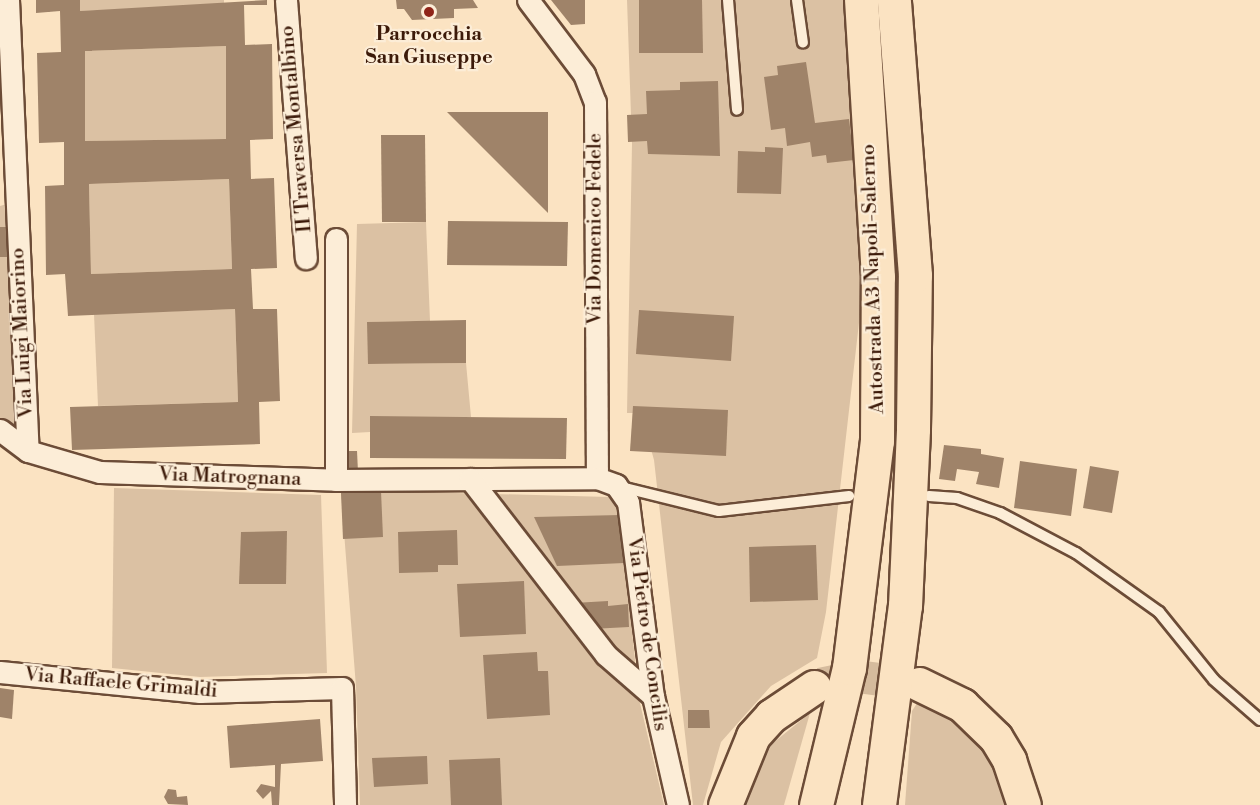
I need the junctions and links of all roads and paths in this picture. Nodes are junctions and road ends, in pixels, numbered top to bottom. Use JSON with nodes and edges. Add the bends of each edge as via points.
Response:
{"nodes":[{"id":1,"x":8,"y":0,"type":"edge"},
{"id":2,"x":286,"y":0,"type":"edge"},
{"id":3,"x":528,"y":0,"type":"edge"},
{"id":4,"x":728,"y":0,"type":"edge"},
{"id":5,"x":797,"y":0,"type":"edge"},
{"id":6,"x":861,"y":0,"type":"edge"},
{"id":7,"x":894,"y":0,"type":"edge"},
{"id":8,"x":802,"y":43,"type":"dead end"},
{"id":9,"x":737,"y":111,"type":"dead end"},
{"id":10,"x":336,"y":239,"type":"dead end"},
{"id":11,"x":306,"y":258,"type":"dead end"},
{"id":12,"x":0,"y":430,"type":"edge"},
{"id":13,"x":28,"y":451,"type":"junction"},
{"id":14,"x":470,"y":479,"type":"junction"},
{"id":15,"x":336,"y":480,"type":"junction"},
{"id":16,"x":606,"y":482,"type":"junction"},
{"id":17,"x":849,"y":496,"type":"dead end"},
{"id":18,"x":929,"y":496,"type":"dead end"},
{"id":19,"x":0,"y":672,"type":"edge"},
{"id":20,"x":919,"y":684,"type":"tunnel mouth"},
{"id":21,"x":814,"y":687,"type":"tunnel mouth"},
{"id":22,"x":653,"y":696,"type":"junction"},
{"id":23,"x":1260,"y":720,"type":"edge"},
{"id":24,"x":345,"y":805,"type":"edge"},
{"id":25,"x":678,"y":805,"type":"edge"},
{"id":26,"x":726,"y":805,"type":"edge"},
{"id":27,"x":816,"y":805,"type":"edge"},
{"id":28,"x":879,"y":805,"type":"edge"},
{"id":29,"x":1024,"y":805,"type":"edge"}],
"edges":[{"from":1,"to":13,"type":"street","name":"Via Luigi Maiorino"},
{"from":2,"to":11,"type":"street","name":"II Traversa Montalbino"},
{"from":3,"to":16,"type":"street","name":"Via Domenico Fedele","via":[[584,74],[595,102]]},
{"from":4,"to":9,"type":"lane"},
{"from":5,"to":8,"type":"lane"},
{"from":6,"to":27,"type":"highway","name":"Autostrada A3 Napoli-Salerno","via":[[878,277],[877,441],[849,668]]},
{"from":7,"to":28,"type":"highway","name":"Autostrada A3 Napoli-Salerno","via":[[915,275],[913,429],[905,606]]},
{"from":10,"to":15,"type":"street"},
{"from":12,"to":13,"type":"street","name":"Via Matrognana"},
{"from":13,"to":15,"type":"street","name":"Via Matrognana","via":[[100,472]]},
{"from":14,"to":15,"type":"street","name":"Via Matrognana"},
{"from":14,"to":16,"type":"street","name":"Via Matrognana"},
{"from":14,"to":22,"type":"street","via":[[606,655]]},
{"from":16,"to":17,"type":"lane","via":[[719,511]]},
{"from":16,"to":22,"type":"street","name":"Via Pietro de Concilis","via":[[628,502]]},
{"from":18,"to":23,"type":"lane","via":[[957,498],[1000,513],[1076,553],[1159,612],[1214,680]]},
{"from":19,"to":24,"type":"street","name":"Via Raffaele Grimaldi","via":[[200,692],[342,688]]},
{"from":20,"to":29,"type":"highway","via":[[962,705],[996,738],[1009,760]]},
{"from":21,"to":26,"type":"highway","via":[[771,716],[753,736]]},
{"from":22,"to":25,"type":"street","name":"Via Pietro de Concilis"}]}
